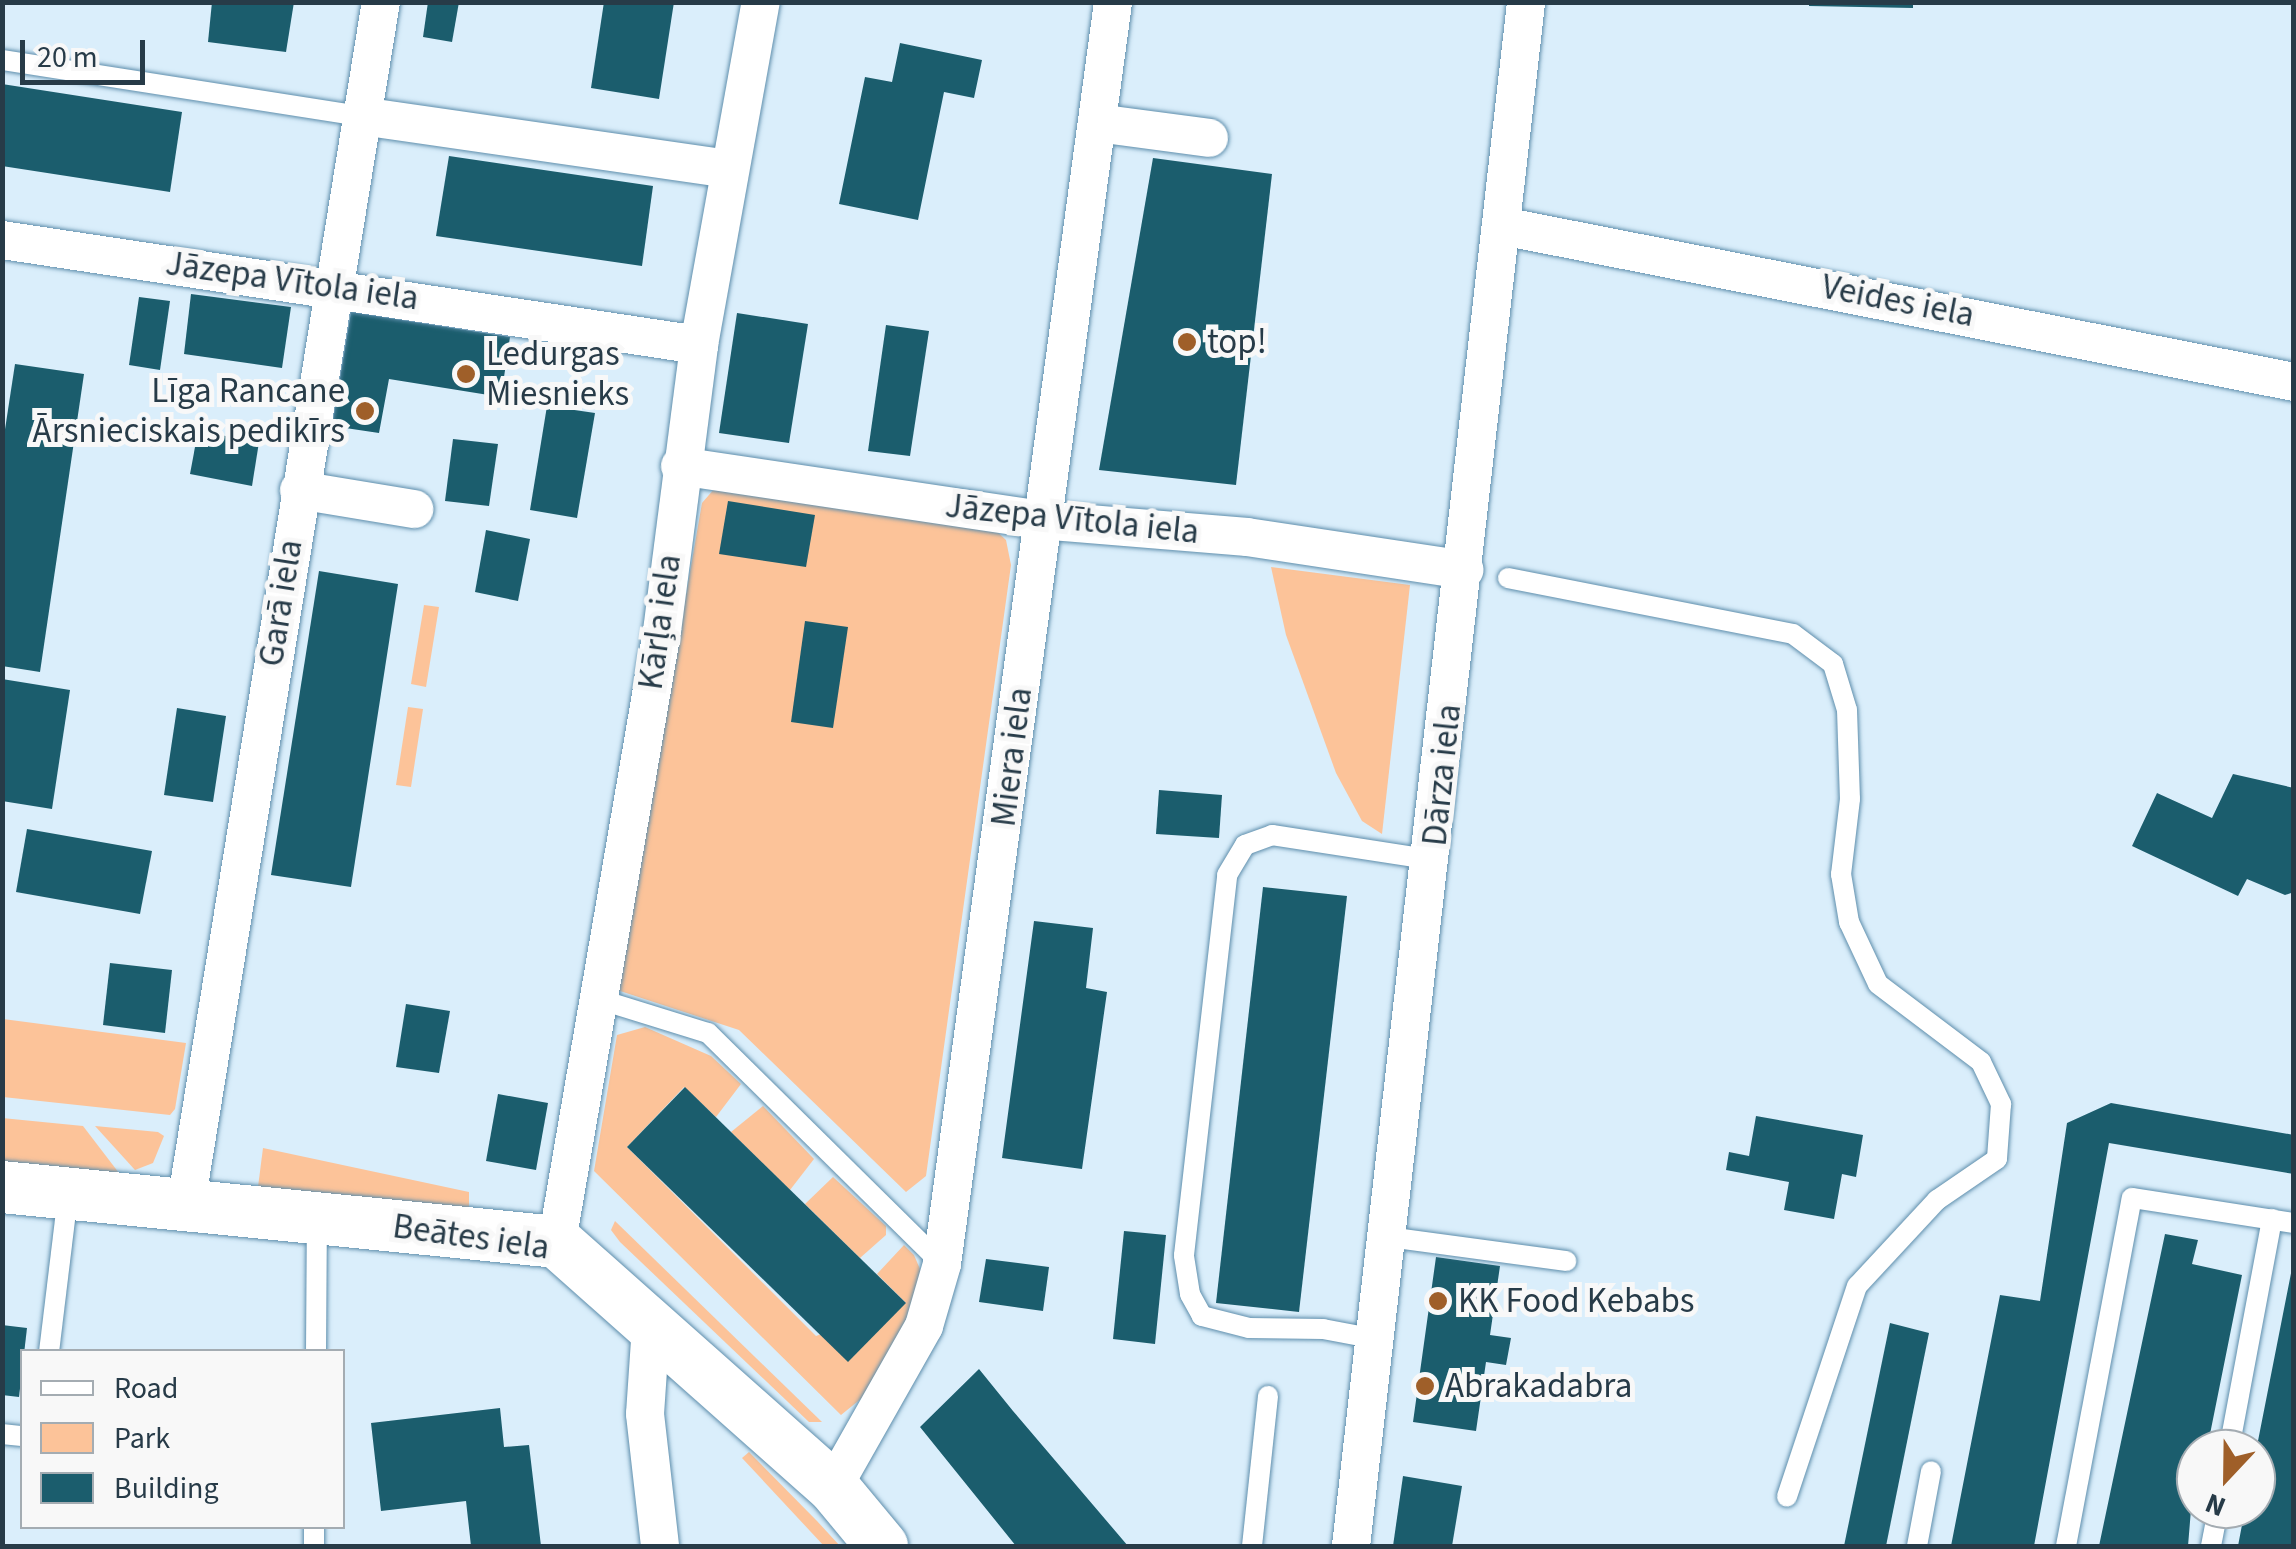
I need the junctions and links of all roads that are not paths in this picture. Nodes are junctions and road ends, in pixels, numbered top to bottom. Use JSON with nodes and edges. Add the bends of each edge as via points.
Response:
{"nodes":[{"id":1,"x":381,"y":2,"type":"edge"},
{"id":2,"x":761,"y":2,"type":"edge"},
{"id":3,"x":1113,"y":2,"type":"edge"},
{"id":4,"x":1526,"y":2,"type":"edge"},
{"id":5,"x":2,"y":60,"type":"edge"},
{"id":6,"x":361,"y":116,"type":"junction"},
{"id":7,"x":1097,"y":123,"type":"junction"},
{"id":8,"x":1209,"y":138,"type":"dead end"},
{"id":9,"x":729,"y":169,"type":"junction"},
{"id":10,"x":1502,"y":226,"type":"junction"},
{"id":11,"x":2,"y":240,"type":"edge"},
{"id":12,"x":331,"y":286,"type":"junction"},
{"id":13,"x":699,"y":345,"type":"junction"},
{"id":14,"x":2294,"y":382,"type":"edge"},
{"id":15,"x":680,"y":466,"type":"junction"},
{"id":16,"x":299,"y":490,"type":"junction"},
{"id":17,"x":414,"y":508,"type":"dead end"},
{"id":18,"x":1040,"y":520,"type":"junction"},
{"id":19,"x":1465,"y":570,"type":"junction"},
{"id":20,"x":1508,"y":578,"type":"dead end"},
{"id":21,"x":1433,"y":860,"type":"junction"},
{"id":22,"x":598,"y":1000,"type":"junction"},
{"id":23,"x":2,"y":1187,"type":"edge"},
{"id":24,"x":68,"y":1193,"type":"junction"},
{"id":25,"x":186,"y":1204,"type":"junction"},
{"id":26,"x":317,"y":1218,"type":"junction"},
{"id":27,"x":2283,"y":1221,"type":"edge"},
{"id":28,"x":1388,"y":1238,"type":"junction"},
{"id":29,"x":557,"y":1242,"type":"junction"},
{"id":30,"x":1566,"y":1261,"type":"dead end"},
{"id":31,"x":942,"y":1264,"type":"junction"},
{"id":32,"x":652,"y":1326,"type":"junction"},
{"id":33,"x":1376,"y":1339,"type":"junction"},
{"id":34,"x":49,"y":1349,"type":"edge"},
{"id":35,"x":316,"y":1349,"type":"edge"},
{"id":36,"x":1268,"y":1396,"type":"dead end"},
{"id":37,"x":2235,"y":1429,"type":"edge"},
{"id":38,"x":1932,"y":1470,"type":"dead end"},
{"id":39,"x":833,"y":1487,"type":"junction"},
{"id":40,"x":1786,"y":1497,"type":"dead end"},
{"id":41,"x":660,"y":1546,"type":"edge"},
{"id":42,"x":882,"y":1546,"type":"edge"},
{"id":43,"x":1252,"y":1546,"type":"edge"},
{"id":44,"x":1351,"y":1546,"type":"edge"},
{"id":45,"x":1917,"y":1546,"type":"edge"},
{"id":46,"x":2066,"y":1546,"type":"edge"}],
"edges":[{"from":1,"to":6,"type":"street","name":"Garā iela"},
{"from":2,"to":9,"type":"street","name":"Kārļa iela"},
{"from":3,"to":7,"type":"street","name":"Miera iela"},
{"from":4,"to":10,"type":"street","name":"Dārza iela"},
{"from":5,"to":6,"type":"lane"},
{"from":6,"to":9,"type":"street"},
{"from":6,"to":12,"type":"street","name":"Garā iela"},
{"from":7,"to":8,"type":"street"},
{"from":7,"to":18,"type":"street","name":"Miera iela"},
{"from":9,"to":13,"type":"street","name":"Kārļa iela"},
{"from":10,"to":14,"type":"street","name":"Veides iela"},
{"from":10,"to":19,"type":"street","name":"Dārza iela"},
{"from":11,"to":12,"type":"street","name":"Jāzepa Vītola iela"},
{"from":12,"to":13,"type":"street","name":"Jāzepa Vītola iela"},
{"from":12,"to":16,"type":"street","name":"Garā iela"},
{"from":13,"to":15,"type":"street","name":"Kārļa iela"},
{"from":15,"to":18,"type":"street","name":"Jāzepa Vītola iela"},
{"from":15,"to":22,"type":"street","name":"Kārļa iela","via":[[662,631]]},
{"from":16,"to":17,"type":"street"},
{"from":16,"to":25,"type":"street","name":"Garā iela"},
{"from":18,"to":19,"type":"street","name":"Jāzepa Vītola iela","via":[[1247,538]]},
{"from":18,"to":31,"type":"street","name":"Miera iela"},
{"from":19,"to":21,"type":"street","name":"Dārza iela"},
{"from":20,"to":40,"type":"lane","via":[[1793,634],[1833,664],[1847,710],[1850,798],[1842,874],[1849,922],[1878,984],[1981,1062],[2001,1104],[1997,1159],[1936,1200],[1857,1286]]},
{"from":21,"to":28,"type":"street","name":"Dārza iela"},
{"from":21,"to":33,"type":"lane","via":[[1272,835],[1245,845],[1226,875],[1184,1255],[1190,1294],[1202,1316],[1249,1328],[1323,1329]]},
{"from":22,"to":29,"type":"street","name":"Kārļa iela"},
{"from":22,"to":31,"type":"lane","via":[[708,1033]]},
{"from":23,"to":24,"type":"street","name":"Beātes iela"},
{"from":24,"to":25,"type":"street","name":"Beātes iela"},
{"from":24,"to":34,"type":"lane"},
{"from":25,"to":26,"type":"street","name":"Beātes iela"},
{"from":26,"to":29,"type":"street","name":"Beātes iela"},
{"from":26,"to":35,"type":"lane"},
{"from":27,"to":37,"type":"lane"},
{"from":27,"to":46,"type":"lane","via":[[2132,1198]]},
{"from":28,"to":30,"type":"lane"},
{"from":28,"to":33,"type":"street","name":"Dārza iela"},
{"from":29,"to":32,"type":"street","name":"Beātes iela"},
{"from":31,"to":39,"type":"street","name":"Miera iela","via":[[924,1326]]},
{"from":32,"to":39,"type":"street","name":"Beātes iela"},
{"from":32,"to":41,"type":"street","via":[[645,1414]]},
{"from":33,"to":44,"type":"street","name":"Dārza iela"},
{"from":36,"to":43,"type":"lane"},
{"from":38,"to":45,"type":"lane"},
{"from":39,"to":42,"type":"street","name":"Beātes iela"}]}
